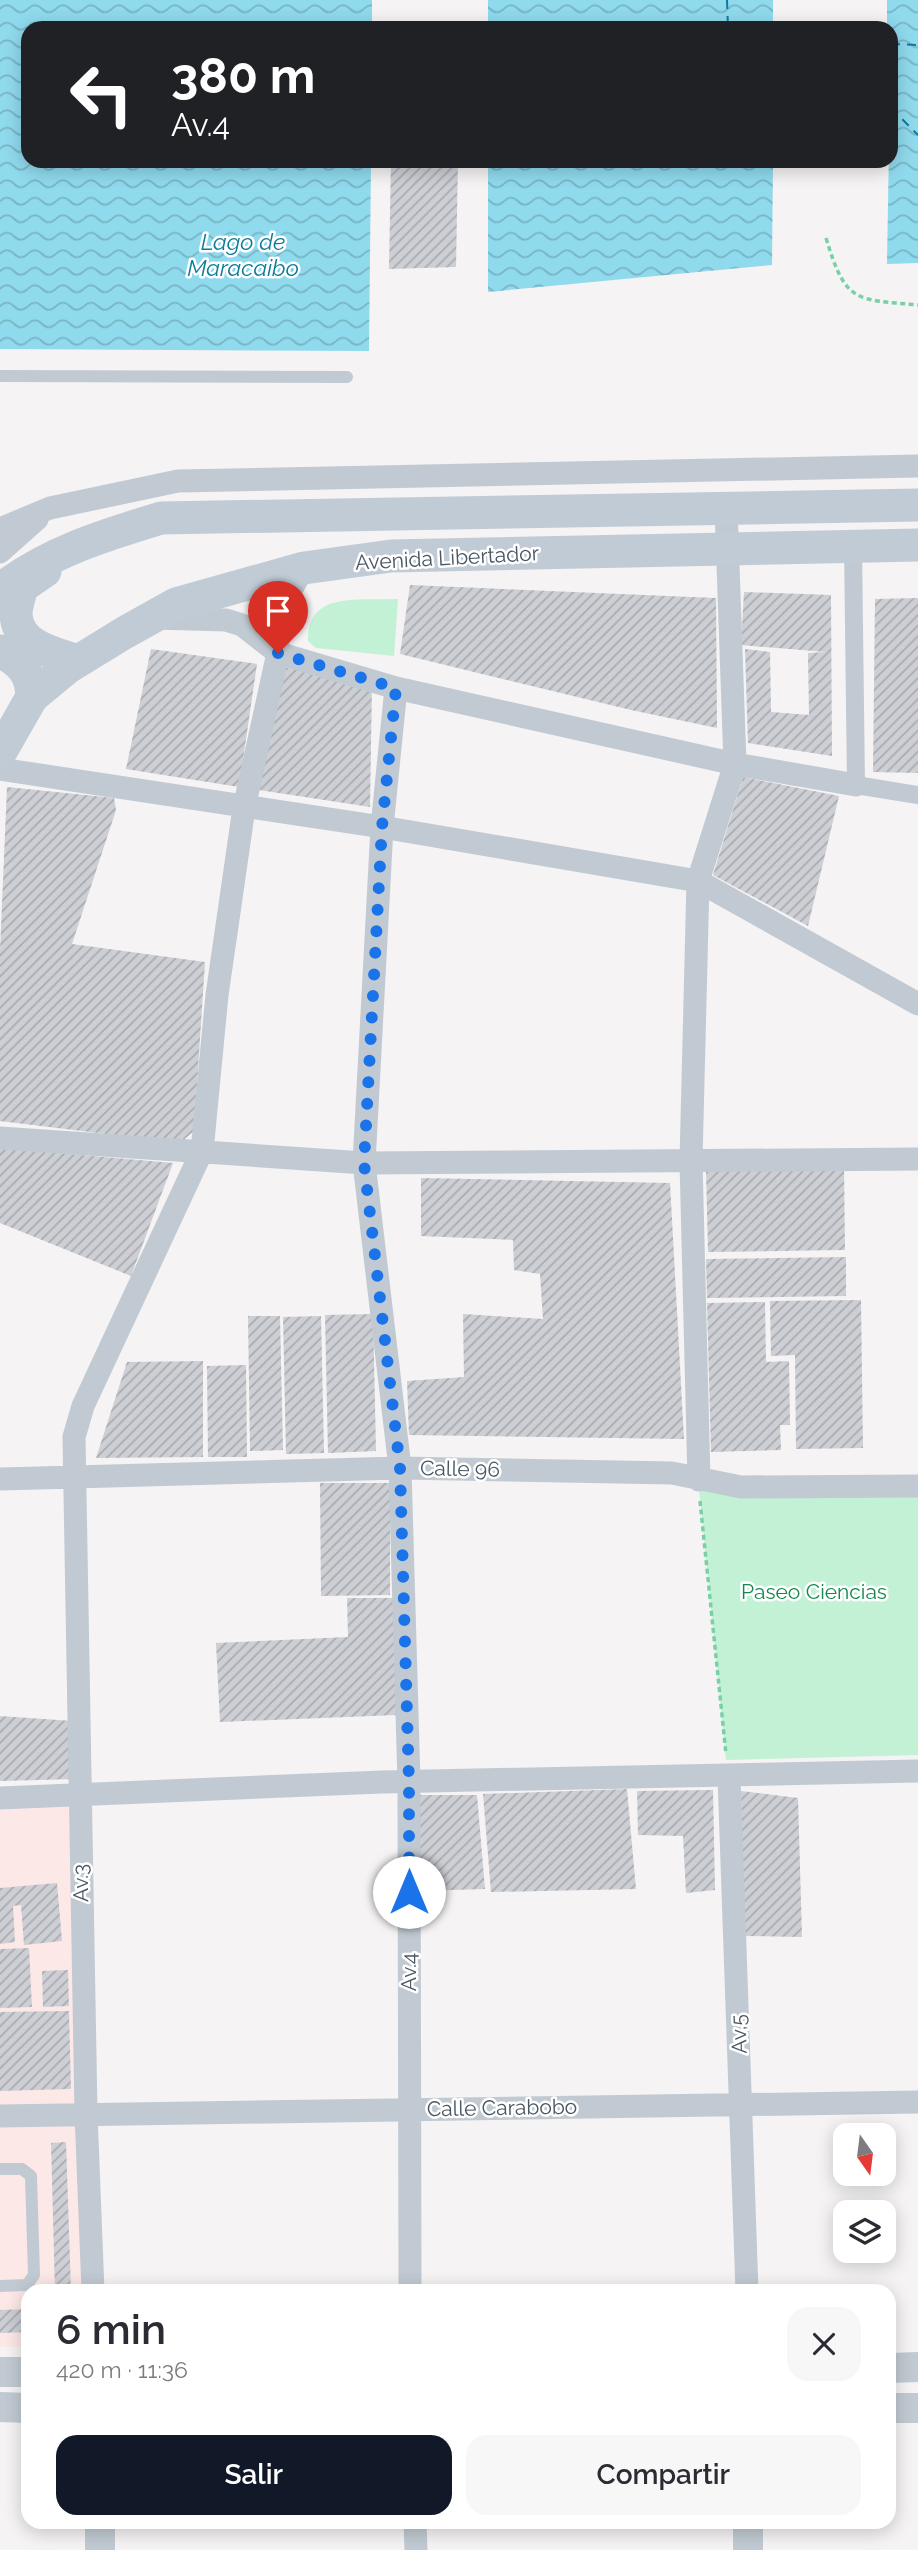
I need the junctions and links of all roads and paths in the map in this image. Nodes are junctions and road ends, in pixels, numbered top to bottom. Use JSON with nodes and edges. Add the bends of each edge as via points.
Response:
{"nodes":[{"id":1,"x":826,"y":238,"type":"dead end"},
{"id":2,"x":918,"y":305,"type":"edge"},
{"id":3,"x":0,"y":376,"type":"edge"},
{"id":4,"x":347,"y":377,"type":"dead end"},
{"id":5,"x":918,"y":466,"type":"edge"},
{"id":6,"x":477,"y":474,"type":"junction"},
{"id":7,"x":918,"y":505,"type":"edge"},
{"id":8,"x":50,"y":508,"type":"junction"},
{"id":9,"x":726,"y":508,"type":"junction"},
{"id":10,"x":481,"y":513,"type":"junction"},
{"id":11,"x":0,"y":528,"type":"edge"},
{"id":12,"x":86,"y":541,"type":"junction"},
{"id":13,"x":918,"y":545,"type":"edge"},
{"id":14,"x":853,"y":546,"type":"junction"},
{"id":15,"x":729,"y":549,"type":"junction"},
{"id":16,"x":0,"y":552,"type":"edge"},
{"id":17,"x":304,"y":568,"type":"junction"},
{"id":18,"x":0,"y":590,"type":"edge"},
{"id":19,"x":150,"y":618,"type":"junction"},
{"id":20,"x":0,"y":652,"type":"edge"},
{"id":21,"x":278,"y":653,"type":"junction"},
{"id":22,"x":78,"y":661,"type":"junction"},
{"id":23,"x":396,"y":688,"type":"junction"},
{"id":24,"x":32,"y":697,"type":"junction"},
{"id":25,"x":0,"y":753,"type":"edge"},
{"id":26,"x":735,"y":764,"type":"junction"},
{"id":27,"x":0,"y":769,"type":"edge"},
{"id":28,"x":856,"y":785,"type":"junction"},
{"id":29,"x":918,"y":796,"type":"edge"},
{"id":30,"x":244,"y":808,"type":"junction"},
{"id":31,"x":382,"y":827,"type":"junction"},
{"id":32,"x":698,"y":881,"type":"junction"},
{"id":33,"x":918,"y":1004,"type":"edge"},
{"id":34,"x":0,"y":1138,"type":"edge"},
{"id":35,"x":202,"y":1151,"type":"junction"},
{"id":36,"x":918,"y":1159,"type":"edge"},
{"id":37,"x":691,"y":1160,"type":"junction"},
{"id":38,"x":364,"y":1163,"type":"junction"},
{"id":39,"x":400,"y":1468,"type":"junction"},
{"id":40,"x":74,"y":1476,"type":"junction"},
{"id":41,"x":0,"y":1479,"type":"edge"},
{"id":42,"x":699,"y":1480,"type":"junction"},
{"id":43,"x":918,"y":1486,"type":"edge"},
{"id":44,"x":918,"y":1771,"type":"edge"},
{"id":45,"x":729,"y":1777,"type":"junction"},
{"id":46,"x":409,"y":1783,"type":"junction"},
{"id":47,"x":80,"y":1796,"type":"junction"},
{"id":48,"x":0,"y":1798,"type":"edge"},
{"id":49,"x":918,"y":2102,"type":"edge"},
{"id":50,"x":742,"y":2103,"type":"junction"},
{"id":51,"x":409,"y":2110,"type":"junction"},
{"id":52,"x":86,"y":2113,"type":"junction"},
{"id":53,"x":0,"y":2116,"type":"edge"},
{"id":54,"x":0,"y":2169,"type":"edge"},
{"id":55,"x":28,"y":2284,"type":"edge"},
{"id":56,"x":93,"y":2284,"type":"edge"},
{"id":57,"x":410,"y":2284,"type":"edge"},
{"id":58,"x":747,"y":2284,"type":"edge"},
{"id":59,"x":21,"y":2285,"type":"edge"},
{"id":60,"x":0,"y":2286,"type":"edge"},
{"id":61,"x":918,"y":2367,"type":"edge"},
{"id":62,"x":896,"y":2368,"type":"edge"},
{"id":63,"x":0,"y":2372,"type":"edge"},
{"id":64,"x":21,"y":2372,"type":"edge"},
{"id":65,"x":0,"y":2407,"type":"edge"},
{"id":66,"x":21,"y":2408,"type":"edge"},
{"id":67,"x":896,"y":2408,"type":"edge"},
{"id":68,"x":918,"y":2408,"type":"edge"},
{"id":69,"x":100,"y":2529,"type":"edge"},
{"id":70,"x":415,"y":2529,"type":"edge"},
{"id":71,"x":748,"y":2529,"type":"edge"},
{"id":72,"x":100,"y":2550,"type":"edge"},
{"id":73,"x":416,"y":2550,"type":"edge"},
{"id":74,"x":748,"y":2550,"type":"edge"}],
"edges":[{"from":1,"to":2,"type":"path","via":[[841,280],[861,299]]},
{"from":3,"to":4,"type":"lane"},
{"from":5,"to":6,"type":"street"},
{"from":6,"to":8,"type":"street","via":[[178,481]]},
{"from":6,"to":10,"type":"street"},
{"from":7,"to":9,"type":"main road","name":"Avenida Libertador"},
{"from":8,"to":11,"type":"street"},
{"from":8,"to":16,"type":"street"},
{"from":9,"to":10,"type":"main road","name":"Avenida Libertador"},
{"from":9,"to":15,"type":"street"},
{"from":10,"to":12,"type":"main road","name":"Avenida Libertador","via":[[161,518]]},
{"from":12,"to":18,"type":"main road","name":"Avenida Libertador"},
{"from":12,"to":22,"type":"main road","via":[[22,587],[16,615],[24,637],[42,649]]},
{"from":13,"to":14,"type":"main road","name":"Avenida Libertador"},
{"from":14,"to":15,"type":"main road","name":"Avenida Libertador"},
{"from":14,"to":28,"type":"street"},
{"from":15,"to":17,"type":"main road","name":"Avenida Libertador","via":[[391,556]]},
{"from":15,"to":26,"type":"street"},
{"from":17,"to":19,"type":"main road","name":"Avenida Libertador","via":[[176,604]]},
{"from":17,"to":21,"type":"street","name":"Av.3","via":[[284,600]]},
{"from":19,"to":21,"type":"street","via":[[226,620],[242,625]]},
{"from":19,"to":22,"type":"main road","name":"Avenida Libertador"},
{"from":20,"to":24,"type":"main road","via":[[19,661],[31,679]]},
{"from":21,"to":23,"type":"street"},
{"from":21,"to":30,"type":"street","name":"Av.3"},
{"from":22,"to":24,"type":"main road","name":"Avenida Libertador"},
{"from":23,"to":26,"type":"street"},
{"from":23,"to":31,"type":"street","name":"Av.4"},
{"from":24,"to":25,"type":"main road","name":"Avenida Libertador"},
{"from":26,"to":28,"type":"street"},
{"from":26,"to":32,"type":"street"},
{"from":27,"to":30,"type":"street"},
{"from":28,"to":29,"type":"street"},
{"from":30,"to":31,"type":"street"},
{"from":30,"to":35,"type":"street","name":"Av.3","via":[[217,995]]},
{"from":31,"to":32,"type":"street"},
{"from":31,"to":38,"type":"street","name":"Av.4"},
{"from":32,"to":33,"type":"street"},
{"from":32,"to":37,"type":"street"},
{"from":34,"to":35,"type":"street"},
{"from":35,"to":38,"type":"street"},
{"from":35,"to":40,"type":"street","name":"Av.3","via":[[82,1406],[74,1437]]},
{"from":36,"to":37,"type":"street"},
{"from":37,"to":38,"type":"street"},
{"from":37,"to":42,"type":"street"},
{"from":38,"to":39,"type":"street","name":"Av.4"},
{"from":39,"to":40,"type":"street","name":"Calle 96"},
{"from":39,"to":42,"type":"street","name":"Calle 96","via":[[672,1473]]},
{"from":39,"to":46,"type":"street","name":"Av.4"},
{"from":40,"to":41,"type":"street","name":"Calle 96"},
{"from":40,"to":47,"type":"street","name":"Av.3"},
{"from":42,"to":43,"type":"street","name":"Calle 96","via":[[741,1487]]},
{"from":42,"to":45,"type":"path"},
{"from":44,"to":45,"type":"street"},
{"from":45,"to":46,"type":"street"},
{"from":45,"to":50,"type":"street","name":"Av,5"},
{"from":46,"to":47,"type":"street"},
{"from":46,"to":51,"type":"street","name":"Av.4"},
{"from":47,"to":48,"type":"street"},
{"from":47,"to":52,"type":"street","name":"Av.3"},
{"from":49,"to":50,"type":"street","name":"Calle Carabobo"},
{"from":50,"to":51,"type":"street","name":"Calle Carabobo"},
{"from":50,"to":58,"type":"street","name":"Av,5"},
{"from":51,"to":52,"type":"street","name":"Calle Carabobo"},
{"from":51,"to":57,"type":"street","name":"Av.4"},
{"from":52,"to":53,"type":"street","name":"Calle Carabobo"},
{"from":52,"to":56,"type":"street","name":"Av.3"},
{"from":54,"to":55,"type":"lane","via":[[22,2169],[31,2176],[34,2275]]},
{"from":59,"to":60,"type":"lane"},
{"from":61,"to":62,"type":"street"},
{"from":63,"to":64,"type":"street"},
{"from":65,"to":66,"type":"street"},
{"from":67,"to":68,"type":"street"},
{"from":69,"to":72,"type":"street"},
{"from":70,"to":73,"type":"street"},
{"from":71,"to":74,"type":"street"}]}
